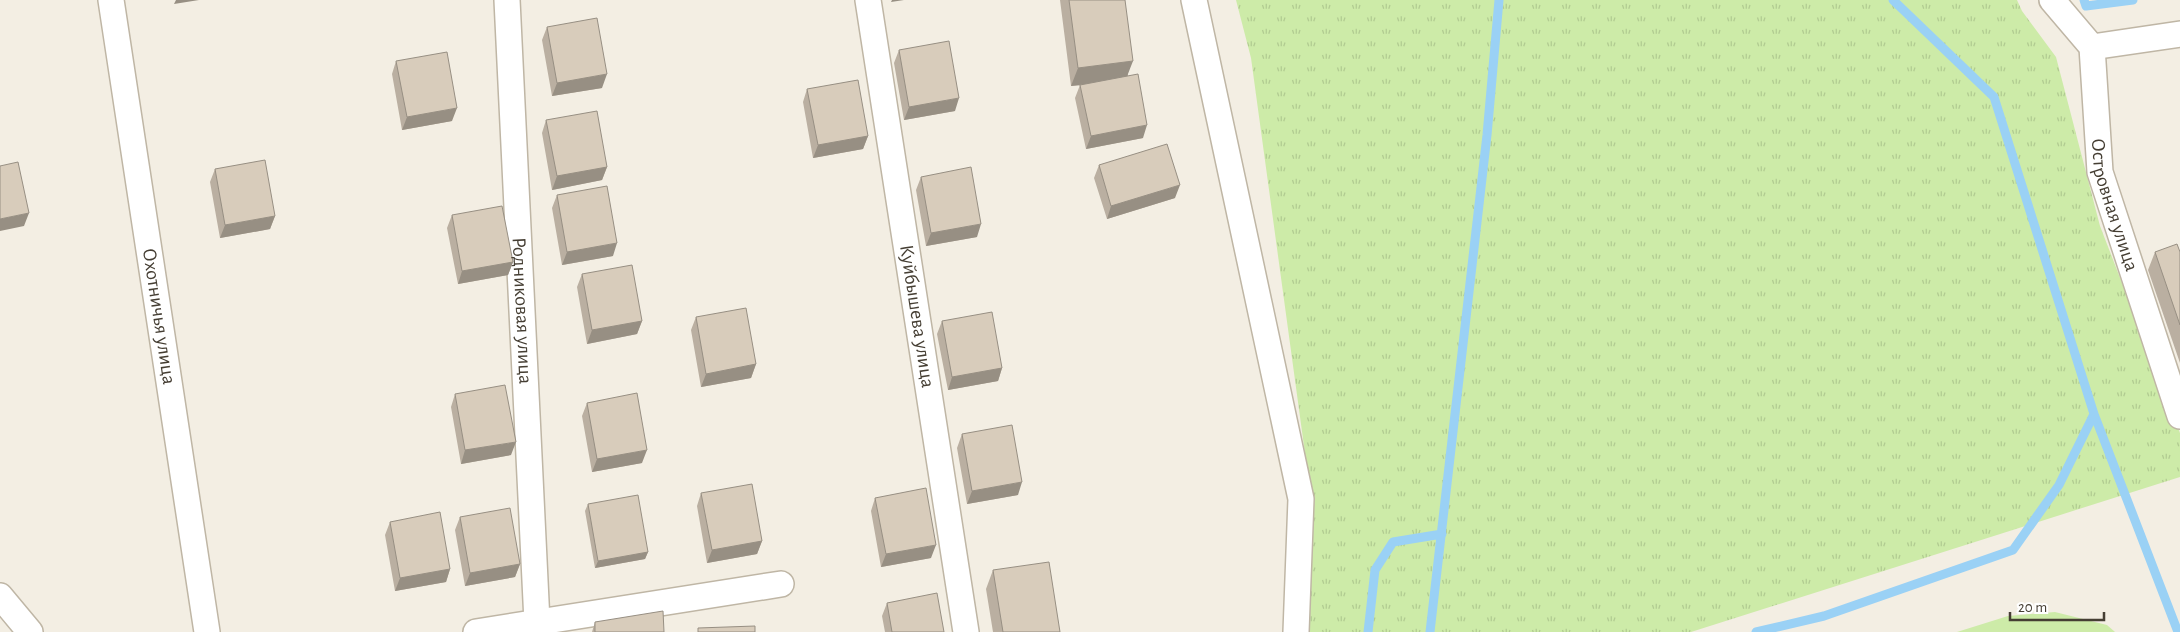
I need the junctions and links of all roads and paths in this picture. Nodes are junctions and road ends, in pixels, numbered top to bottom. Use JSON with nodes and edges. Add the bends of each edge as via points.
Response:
{"nodes":[{"id":1,"x":111,"y":0,"type":"edge"},
{"id":2,"x":507,"y":0,"type":"edge"},
{"id":3,"x":868,"y":0,"type":"edge"},
{"id":4,"x":1194,"y":0,"type":"edge"},
{"id":5,"x":2052,"y":0,"type":"edge"},
{"id":6,"x":2180,"y":34,"type":"edge"},
{"id":7,"x":2092,"y":47,"type":"junction"},
{"id":8,"x":2180,"y":416,"type":"edge"},
{"id":9,"x":781,"y":584,"type":"dead end"},
{"id":10,"x":0,"y":596,"type":"edge"},
{"id":11,"x":537,"y":622,"type":"junction"},
{"id":12,"x":30,"y":632,"type":"edge"},
{"id":13,"x":207,"y":632,"type":"edge"},
{"id":14,"x":476,"y":632,"type":"edge"},
{"id":15,"x":966,"y":632,"type":"edge"},
{"id":16,"x":1296,"y":632,"type":"edge"}],
"edges":[{"from":1,"to":13,"type":"street","name":"Охотничья улица"},
{"from":2,"to":11,"type":"street","name":"Родниковая улица"},
{"from":3,"to":15,"type":"street","name":"Куйбышева улица"},
{"from":4,"to":16,"type":"street","via":[[1301,499]]},
{"from":5,"to":7,"type":"street"},
{"from":6,"to":7,"type":"street"},
{"from":7,"to":8,"type":"street","name":"Островная улица","via":[[2100,172]]},
{"from":9,"to":11,"type":"street"},
{"from":10,"to":12,"type":"street"},
{"from":11,"to":14,"type":"street"}]}
